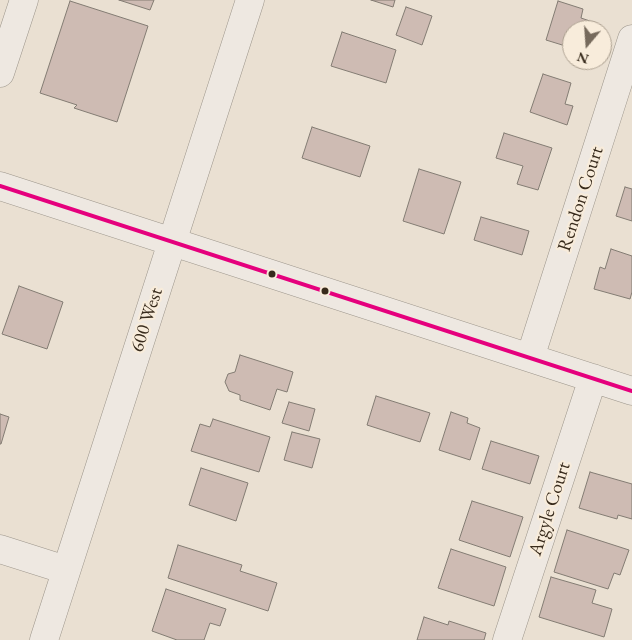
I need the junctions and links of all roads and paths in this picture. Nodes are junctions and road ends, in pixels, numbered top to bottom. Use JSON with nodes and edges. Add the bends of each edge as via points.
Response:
{"nodes":[{"id":1,"x":24,"y":0,"type":"edge"},
{"id":2,"x":250,"y":0,"type":"edge"},
{"id":3,"x":632,"y":39,"type":"edge"},
{"id":4,"x":0,"y":73,"type":"edge"},
{"id":5,"x":0,"y":186,"type":"edge"},
{"id":6,"x":172,"y":242,"type":"junction"},
{"id":7,"x":530,"y":358,"type":"junction"},
{"id":8,"x":593,"y":378,"type":"junction"},
{"id":9,"x":632,"y":391,"type":"edge"},
{"id":10,"x":0,"y":549,"type":"edge"},
{"id":11,"x":66,"y":570,"type":"junction"},
{"id":12,"x":44,"y":640,"type":"edge"},
{"id":13,"x":507,"y":640,"type":"edge"}],
"edges":[{"from":1,"to":4,"type":"street"},
{"from":2,"to":6,"type":"street","name":"600 West"},
{"from":3,"to":7,"type":"street","name":"Rendon Court"},
{"from":5,"to":6,"type":"street"},
{"from":6,"to":7,"type":"street"},
{"from":6,"to":11,"type":"street","name":"600 West"},
{"from":7,"to":8,"type":"street"},
{"from":8,"to":9,"type":"street"},
{"from":8,"to":13,"type":"street","name":"Argyle Court"},
{"from":10,"to":11,"type":"street"},
{"from":11,"to":12,"type":"street","name":"600 West"}]}
